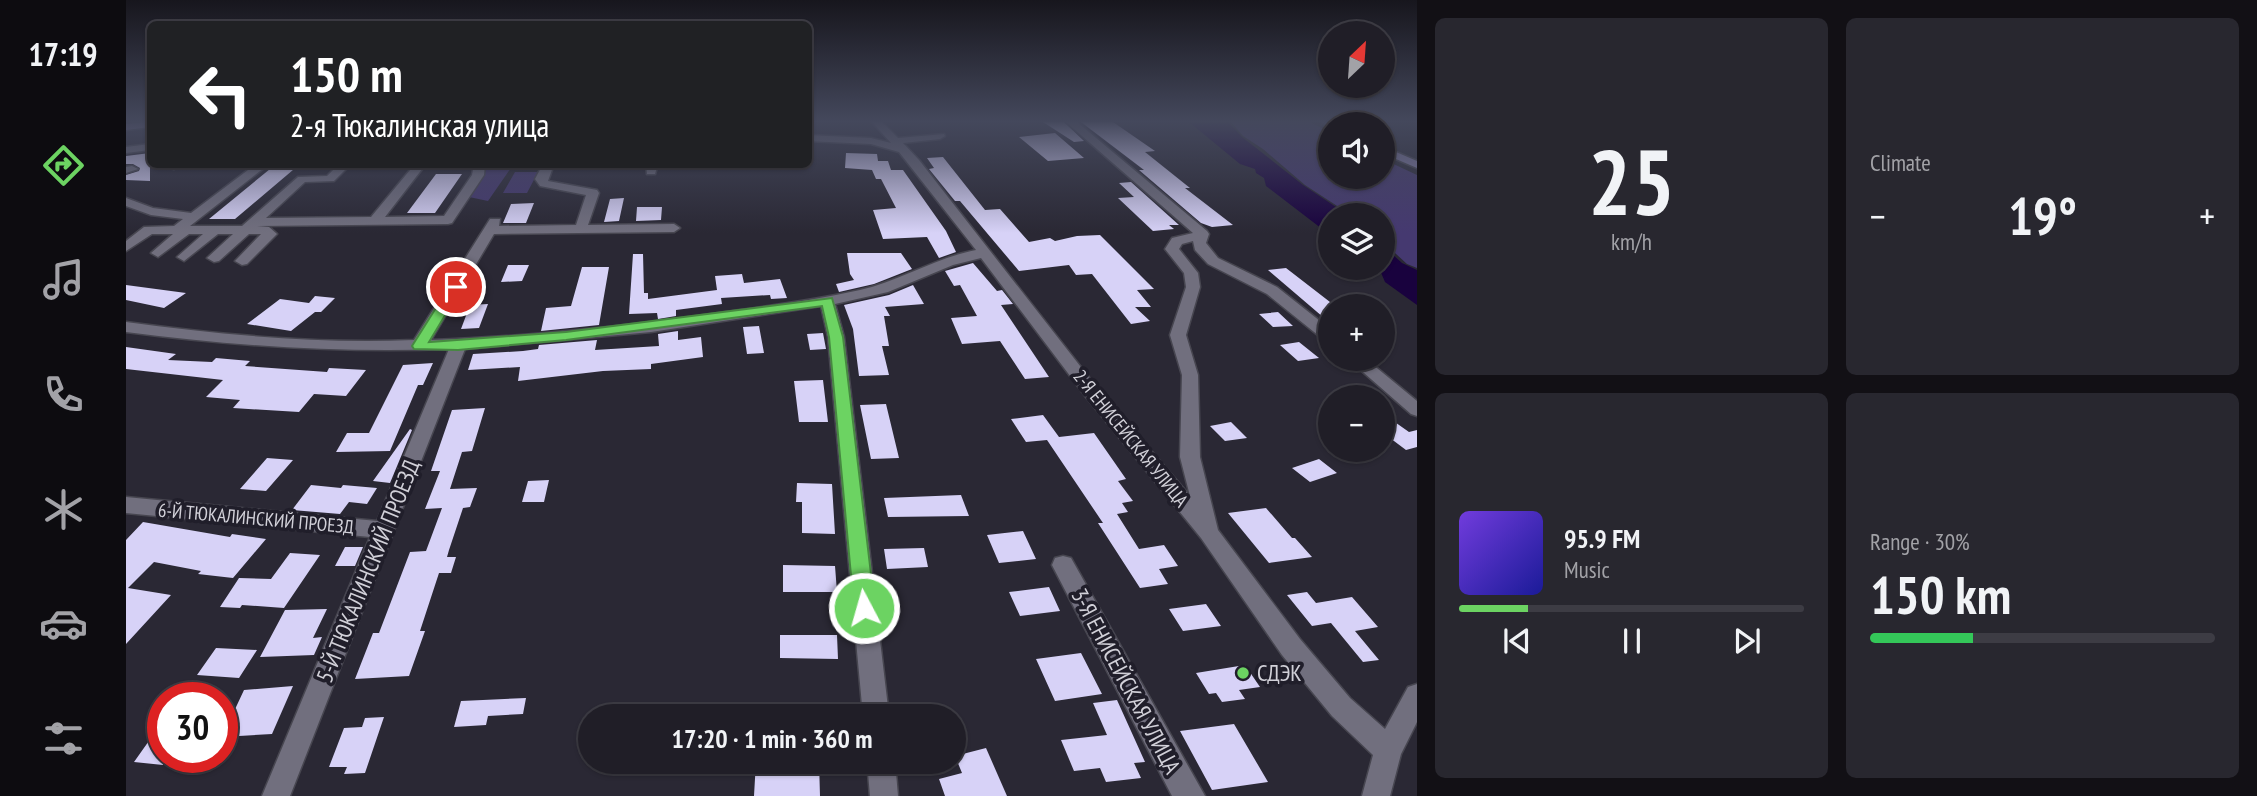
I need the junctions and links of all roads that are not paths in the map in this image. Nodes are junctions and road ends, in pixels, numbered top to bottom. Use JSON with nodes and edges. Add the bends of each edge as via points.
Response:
{"nodes":[{"id":1,"x":910,"y":159,"type":"edge"},
{"id":2,"x":1114,"y":159,"type":"edge"},
{"id":3,"x":258,"y":168,"type":"edge"},
{"id":4,"x":342,"y":168,"type":"edge"},
{"id":5,"x":418,"y":168,"type":"edge"},
{"id":6,"x":479,"y":168,"type":"edge"},
{"id":7,"x":547,"y":168,"type":"edge"},
{"id":8,"x":126,"y":202,"type":"edge"},
{"id":9,"x":194,"y":217,"type":"junction"},
{"id":10,"x":374,"y":222,"type":"junction"},
{"id":11,"x":250,"y":226,"type":"junction"},
{"id":12,"x":581,"y":228,"type":"junction"},
{"id":13,"x":674,"y":228,"type":"dead end"},
{"id":14,"x":181,"y":230,"type":"junction"},
{"id":15,"x":215,"y":230,"type":"junction"},
{"id":16,"x":1202,"y":234,"type":"junction"},
{"id":17,"x":126,"y":247,"type":"edge"},
{"id":18,"x":158,"y":253,"type":"dead end"},
{"id":19,"x":985,"y":253,"type":"junction"},
{"id":20,"x":184,"y":257,"type":"dead end"},
{"id":21,"x":214,"y":258,"type":"dead end"},
{"id":22,"x":242,"y":261,"type":"dead end"},
{"id":23,"x":827,"y":301,"type":"junction"},
{"id":24,"x":126,"y":327,"type":"edge"},
{"id":25,"x":1318,"y":327,"type":"edge"},
{"id":26,"x":419,"y":346,"type":"junction"},
{"id":27,"x":458,"y":346,"type":"junction"},
{"id":28,"x":1370,"y":371,"type":"edge"},
{"id":29,"x":1417,"y":410,"type":"edge"},
{"id":30,"x":126,"y":505,"type":"edge"},
{"id":31,"x":385,"y":530,"type":"junction"},
{"id":32,"x":1208,"y":532,"type":"junction"},
{"id":33,"x":1063,"y":565,"type":"dead end"},
{"id":34,"x":1417,"y":696,"type":"edge"},
{"id":35,"x":875,"y":704,"type":"edge"},
{"id":36,"x":1388,"y":750,"type":"junction"},
{"id":37,"x":882,"y":774,"type":"edge"},
{"id":38,"x":276,"y":796,"type":"edge"},
{"id":39,"x":884,"y":796,"type":"edge"},
{"id":40,"x":1191,"y":796,"type":"edge"},
{"id":41,"x":1376,"y":796,"type":"edge"}],
"edges":[{"from":1,"to":19,"type":"street","name":"2-Я ЕНИСЕЙСКАЯ УЛИЦА"},
{"from":2,"to":16,"type":"street"},
{"from":3,"to":9,"type":"street"},
{"from":4,"to":11,"type":"street","via":[[330,179],[302,179]]},
{"from":5,"to":10,"type":"street"},
{"from":6,"to":10,"type":"street","via":[[448,220]]},
{"from":7,"to":12,"type":"street","via":[[541,179],[544,184],[593,193]]},
{"from":8,"to":9,"type":"street"},
{"from":9,"to":14,"type":"street"},
{"from":10,"to":11,"type":"street"},
{"from":11,"to":15,"type":"street"},
{"from":11,"to":21,"type":"street"},
{"from":11,"to":22,"type":"street","via":[[270,234]]},
{"from":12,"to":13,"type":"street"},
{"from":12,"to":26,"type":"street","via":[[493,226]]},
{"from":14,"to":15,"type":"street"},
{"from":14,"to":17,"type":"street","via":[[149,230]]},
{"from":14,"to":18,"type":"street"},
{"from":15,"to":20,"type":"street"},
{"from":16,"to":25,"type":"street","via":[[1199,243],[1208,257],[1258,282]]},
{"from":16,"to":32,"type":"street","via":[[1177,242],[1172,249],[1191,273],[1193,287],[1178,335],[1190,375],[1191,457]]},
{"from":19,"to":23,"type":"street","via":[[947,261],[893,286]]},
{"from":19,"to":32,"type":"street","name":"2-Я ЕНИСЕЙСКАЯ УЛИЦА","via":[[1092,393]]},
{"from":23,"to":27,"type":"street","via":[[677,323]]},
{"from":23,"to":35,"type":"street","via":[[836,337]]},
{"from":24,"to":26,"type":"street","via":[[249,344]]},
{"from":26,"to":27,"type":"street"},
{"from":27,"to":31,"type":"street","name":"5-Й ТЮКАЛИНСКИЙ ПРОЕЗД"},
{"from":28,"to":29,"type":"street"},
{"from":30,"to":31,"type":"street","name":"6-Й ТЮКАЛИНСКИЙ ПРОЕЗД"},
{"from":31,"to":38,"type":"street","name":"5-Й ТЮКАЛИНСКИЙ ПРОЕЗД"},
{"from":32,"to":36,"type":"street","name":"2-Я ЕНИСЕЙСКАЯ УЛИЦА","via":[[1299,657],[1341,707]]},
{"from":33,"to":40,"type":"street","name":"3-Я ЕНИСЕЙСКАЯ УЛИЦА"},
{"from":34,"to":36,"type":"street"},
{"from":36,"to":41,"type":"street"},
{"from":37,"to":39,"type":"street"}]}
